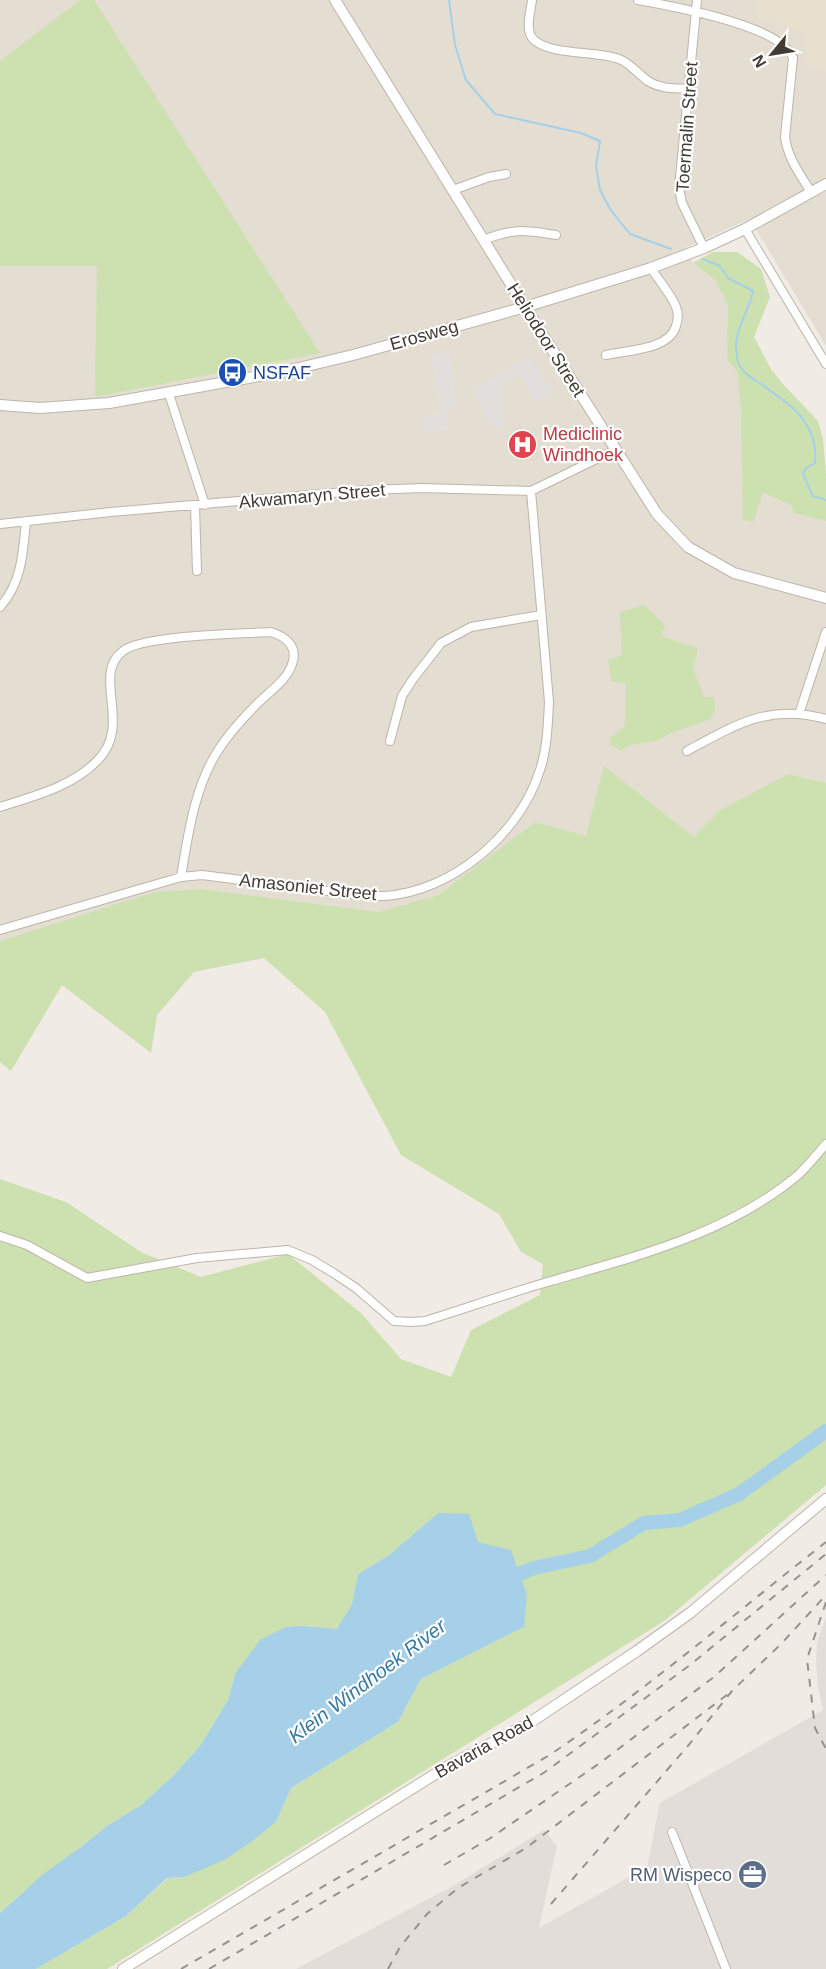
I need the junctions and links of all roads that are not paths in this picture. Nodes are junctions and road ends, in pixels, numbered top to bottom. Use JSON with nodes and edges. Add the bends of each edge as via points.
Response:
{"nodes":[{"id":1,"x":335,"y":0,"type":"edge"},
{"id":2,"x":532,"y":0,"type":"edge"},
{"id":3,"x":638,"y":0,"type":"edge"},
{"id":4,"x":697,"y":0,"type":"edge"},
{"id":5,"x":695,"y":11,"type":"junction"},
{"id":6,"x":688,"y":89,"type":"junction"},
{"id":7,"x":506,"y":174,"type":"dead end"},
{"id":8,"x":826,"y":184,"type":"edge"},
{"id":9,"x":453,"y":190,"type":"junction"},
{"id":10,"x":811,"y":192,"type":"junction"},
{"id":11,"x":745,"y":229,"type":"junction"},
{"id":12,"x":556,"y":235,"type":"dead end"},
{"id":13,"x":483,"y":240,"type":"junction"},
{"id":14,"x":704,"y":248,"type":"junction"},
{"id":15,"x":651,"y":268,"type":"junction"},
{"id":16,"x":525,"y":307,"type":"junction"},
{"id":17,"x":606,"y":355,"type":"dead end"},
{"id":18,"x":826,"y":364,"type":"edge"},
{"id":19,"x":169,"y":393,"type":"junction"},
{"id":20,"x":0,"y":405,"type":"edge"},
{"id":21,"x":615,"y":450,"type":"junction"},
{"id":22,"x":531,"y":491,"type":"junction"},
{"id":23,"x":205,"y":505,"type":"junction"},
{"id":24,"x":195,"y":506,"type":"junction"},
{"id":25,"x":26,"y":521,"type":"junction"},
{"id":26,"x":0,"y":524,"type":"edge"},
{"id":27,"x":197,"y":571,"type":"dead end"},
{"id":28,"x":826,"y":598,"type":"edge"},
{"id":29,"x":0,"y":607,"type":"edge"},
{"id":30,"x":541,"y":615,"type":"junction"},
{"id":31,"x":826,"y":632,"type":"edge"},
{"id":32,"x":799,"y":714,"type":"junction"},
{"id":33,"x":826,"y":719,"type":"edge"},
{"id":34,"x":390,"y":741,"type":"dead end"},
{"id":35,"x":687,"y":751,"type":"dead end"},
{"id":36,"x":0,"y":807,"type":"edge"},
{"id":37,"x":181,"y":876,"type":"junction"},
{"id":38,"x":0,"y":930,"type":"edge"},
{"id":39,"x":826,"y":1144,"type":"edge"},
{"id":40,"x":0,"y":1236,"type":"edge"},
{"id":41,"x":826,"y":1499,"type":"edge"},
{"id":42,"x":672,"y":1832,"type":"dead end"},
{"id":43,"x":123,"y":1969,"type":"edge"},
{"id":44,"x":726,"y":1969,"type":"edge"}],
"edges":[{"from":1,"to":9,"type":"street","name":"Heliodoor Street"},
{"from":2,"to":6,"type":"street","via":[[529,26],[535,41],[558,50],[620,59],[654,85]]},
{"from":3,"to":5,"type":"street"},
{"from":4,"to":5,"type":"street","name":"Toermalin Street"},
{"from":5,"to":6,"type":"street","name":"Toermalin Street"},
{"from":5,"to":10,"type":"street","via":[[762,33],[790,51],[793,58],[786,147]]},
{"from":6,"to":14,"type":"street","name":"Toermalin Street","via":[[680,188],[682,203]]},
{"from":7,"to":9,"type":"street"},
{"from":8,"to":10,"type":"street","name":"Erosweg"},
{"from":9,"to":13,"type":"street","name":"Heliodoor Street"},
{"from":10,"to":11,"type":"street","name":"Erosweg"},
{"from":11,"to":14,"type":"street","name":"Erosweg"},
{"from":11,"to":18,"type":"street"},
{"from":12,"to":13,"type":"street","via":[[518,230]]},
{"from":13,"to":16,"type":"street","name":"Heliodoor Street"},
{"from":14,"to":15,"type":"street","name":"Erosweg"},
{"from":15,"to":16,"type":"street","name":"Erosweg"},
{"from":15,"to":17,"type":"street","via":[[677,308],[674,331],[657,345]]},
{"from":16,"to":19,"type":"street","name":"Erosweg","via":[[353,356]]},
{"from":16,"to":21,"type":"street","name":"Heliodoor Street"},
{"from":19,"to":20,"type":"street","name":"Erosweg","via":[[109,403],[40,408]]},
{"from":19,"to":23,"type":"street"},
{"from":21,"to":22,"type":"street","name":"Akwamaryn Street"},
{"from":21,"to":28,"type":"street","name":"Heliodoor Street","via":[[657,514],[688,547],[734,573]]},
{"from":22,"to":23,"type":"street","name":"Akwamaryn Street","via":[[367,490]]},
{"from":22,"to":30,"type":"street","name":"Amasoniet Street"},
{"from":23,"to":24,"type":"street","name":"Akwamaryn Street"},
{"from":24,"to":25,"type":"street","name":"Akwamaryn Street"},
{"from":24,"to":27,"type":"street"},
{"from":25,"to":26,"type":"street","name":"Akwamaryn Street"},
{"from":25,"to":29,"type":"street","via":[[17,580]]},
{"from":30,"to":34,"type":"street","via":[[471,627],[441,643],[402,696]]},
{"from":30,"to":37,"type":"street","name":"Amasoniet Street","via":[[549,702],[540,769],[525,803],[482,855],[429,885],[383,896],[202,875]]},
{"from":31,"to":32,"type":"street"},
{"from":32,"to":33,"type":"street"},
{"from":32,"to":35,"type":"street","via":[[774,714],[745,721]]},
{"from":36,"to":37,"type":"street","via":[[50,790],[75,778],[98,760],[114,726],[111,664],[124,650],[147,641],[278,634],[288,640],[293,650],[290,670],[232,731],[209,765],[195,808]]},
{"from":37,"to":38,"type":"street","name":"Amasoniet Street"},
{"from":39,"to":40,"type":"street","via":[[799,1174],[728,1221],[652,1252],[411,1323],[394,1321],[356,1288],[288,1250],[197,1258],[87,1278],[27,1245]]},
{"from":41,"to":43,"type":"street","name":"Bavaria Road","via":[[690,1613],[627,1658],[531,1722],[445,1768]]},
{"from":42,"to":44,"type":"street"}]}
